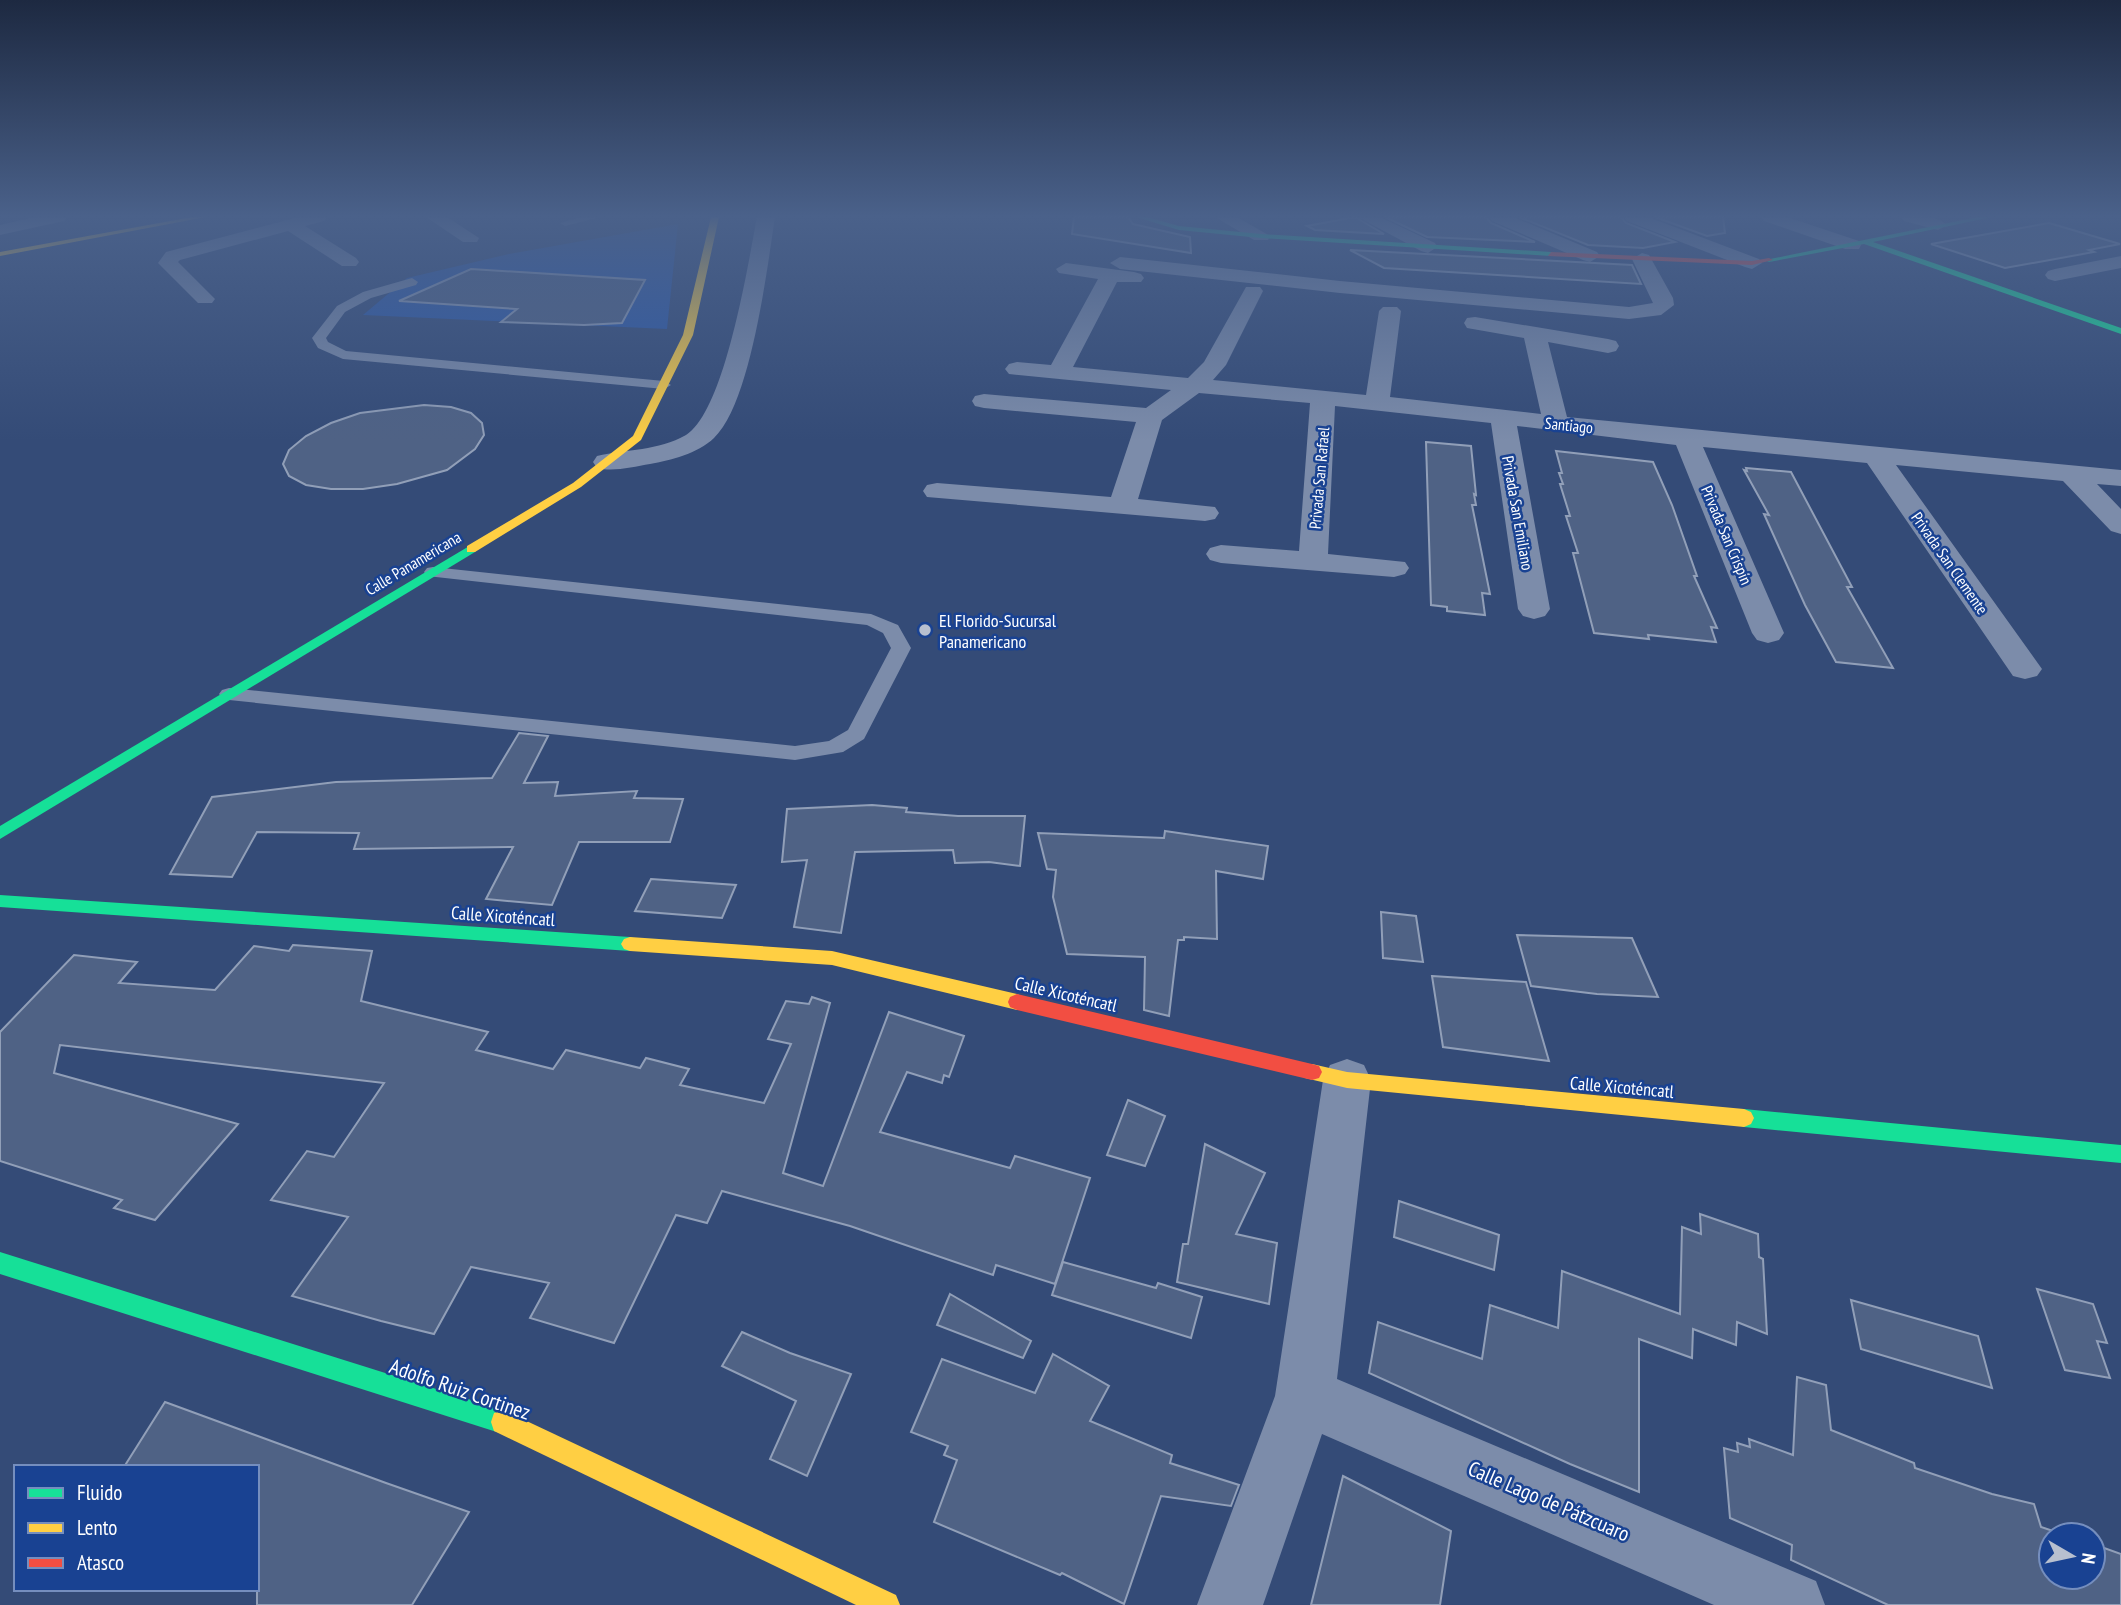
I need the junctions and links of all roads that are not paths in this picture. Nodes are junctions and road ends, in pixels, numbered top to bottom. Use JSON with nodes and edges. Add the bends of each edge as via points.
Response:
{"nodes":[{"id":1,"x":198,"y":292,"type":"edge"},
{"id":2,"x":378,"y":292,"type":"edge"},
{"id":3,"x":698,"y":292,"type":"edge"},
{"id":4,"x":749,"y":292,"type":"edge"},
{"id":5,"x":1103,"y":292,"type":"edge"},
{"id":6,"x":1253,"y":292,"type":"edge"},
{"id":7,"x":1260,"y":292,"type":"edge"},
{"id":8,"x":1394,"y":292,"type":"edge"},
{"id":9,"x":1660,"y":292,"type":"edge"},
{"id":10,"x":2003,"y":292,"type":"edge"},
{"id":11,"x":1302,"y":297,"type":"dead end"},
{"id":12,"x":205,"y":299,"type":"dead end"},
{"id":13,"x":1323,"y":301,"type":"dead end"},
{"id":14,"x":1473,"y":323,"type":"dead end"},
{"id":15,"x":2121,"y":331,"type":"edge"},
{"id":16,"x":1534,"y":332,"type":"junction"},
{"id":17,"x":1608,"y":346,"type":"dead end"},
{"id":18,"x":1017,"y":369,"type":"dead end"},
{"id":19,"x":1058,"y":373,"type":"junction"},
{"id":20,"x":664,"y":385,"type":"junction"},
{"id":21,"x":1193,"y":386,"type":"junction"},
{"id":22,"x":1324,"y":397,"type":"junction"},
{"id":23,"x":984,"y":401,"type":"dead end"},
{"id":24,"x":1378,"y":403,"type":"junction"},
{"id":25,"x":1151,"y":416,"type":"junction"},
{"id":26,"x":1503,"y":418,"type":"junction"},
{"id":27,"x":1556,"y":423,"type":"junction"},
{"id":28,"x":1686,"y":438,"type":"junction"},
{"id":29,"x":1876,"y":456,"type":"junction"},
{"id":30,"x":606,"y":462,"type":"junction"},
{"id":31,"x":2072,"y":474,"type":"junction"},
{"id":32,"x":2121,"y":478,"type":"edge"},
{"id":33,"x":937,"y":491,"type":"dead end"},
{"id":34,"x":1122,"y":506,"type":"junction"},
{"id":35,"x":1205,"y":513,"type":"dead end"},
{"id":36,"x":2121,"y":525,"type":"edge"},
{"id":37,"x":1221,"y":554,"type":"dead end"},
{"id":38,"x":1313,"y":560,"type":"junction"},
{"id":39,"x":1394,"y":568,"type":"dead end"},
{"id":40,"x":433,"y":572,"type":"junction"},
{"id":41,"x":1534,"y":609,"type":"dead end"},
{"id":42,"x":1768,"y":633,"type":"dead end"},
{"id":43,"x":2025,"y":669,"type":"dead end"},
{"id":44,"x":229,"y":694,"type":"junction"},
{"id":45,"x":0,"y":833,"type":"edge"},
{"id":46,"x":0,"y":901,"type":"edge"},
{"id":47,"x":1347,"y":1080,"type":"junction"},
{"id":48,"x":2121,"y":1154,"type":"edge"},
{"id":49,"x":0,"y":1263,"type":"edge"},
{"id":50,"x":1306,"y":1396,"type":"junction"},
{"id":51,"x":886,"y":1605,"type":"edge"},
{"id":52,"x":1230,"y":1605,"type":"edge"},
{"id":53,"x":1792,"y":1605,"type":"edge"}],
"edges":[{"from":1,"to":12,"type":"street"},
{"from":2,"to":20,"type":"lane","via":[[341,309],[319,338],[323,345],[343,355]]},
{"from":3,"to":20,"type":"street","name":"Calle Panamericana","via":[[688,335]]},
{"from":4,"to":30,"type":"street","via":[[728,387],[709,430],[675,451]]},
{"from":5,"to":19,"type":"street"},
{"from":6,"to":21,"type":"street","via":[[1214,365]]},
{"from":7,"to":11,"type":"street"},
{"from":8,"to":9,"type":"street","via":[[1629,313],[1654,311],[1664,305]]},
{"from":10,"to":15,"type":"street"},
{"from":13,"to":24,"type":"street","via":[[1401,312],[1378,383]]},
{"from":14,"to":16,"type":"street"},
{"from":16,"to":17,"type":"street"},
{"from":16,"to":27,"type":"street"},
{"from":18,"to":19,"type":"street","name":"Santiago"},
{"from":19,"to":21,"type":"street","name":"Santiago"},
{"from":20,"to":30,"type":"street","name":"Calle Panamericana","via":[[637,438]]},
{"from":21,"to":22,"type":"street","name":"Santiago"},
{"from":21,"to":25,"type":"street"},
{"from":22,"to":24,"type":"street","name":"Santiago"},
{"from":22,"to":38,"type":"street","name":"Privada San Rafael"},
{"from":23,"to":25,"type":"street"},
{"from":24,"to":26,"type":"street","name":"Santiago"},
{"from":25,"to":34,"type":"street"},
{"from":26,"to":27,"type":"street","name":"Santiago"},
{"from":26,"to":41,"type":"street","name":"Privada San Emiliano"},
{"from":27,"to":28,"type":"street","name":"Santiago"},
{"from":28,"to":29,"type":"street","name":"Santiago"},
{"from":28,"to":42,"type":"street","name":"Privada San Crispín"},
{"from":29,"to":31,"type":"street","name":"Santiago"},
{"from":29,"to":43,"type":"street","name":"Privada San Clemente"},
{"from":30,"to":40,"type":"street","name":"Calle Panamericana","via":[[577,485]]},
{"from":31,"to":32,"type":"street","name":"Santiago"},
{"from":31,"to":36,"type":"street"},
{"from":33,"to":34,"type":"street"},
{"from":34,"to":35,"type":"street"},
{"from":37,"to":38,"type":"street"},
{"from":38,"to":39,"type":"street"},
{"from":40,"to":44,"type":"street","name":"Calle Panamericana"},
{"from":40,"to":44,"type":"lane","via":[[871,620],[891,629],[901,648],[856,734],[835,747],[795,753]]},
{"from":44,"to":45,"type":"street","name":"Calle Panamericana"},
{"from":46,"to":47,"type":"street","name":"Calle Xicoténcatl","via":[[832,958]]},
{"from":47,"to":48,"type":"street","name":"Calle Xicoténcatl"},
{"from":47,"to":50,"type":"street"},
{"from":49,"to":51,"type":"street","name":"Adolfo Ruiz Cortinez","via":[[498,1419]]},
{"from":50,"to":52,"type":"street"},
{"from":50,"to":53,"type":"street","name":"Calle Lago de Pátzcuaro"}]}
